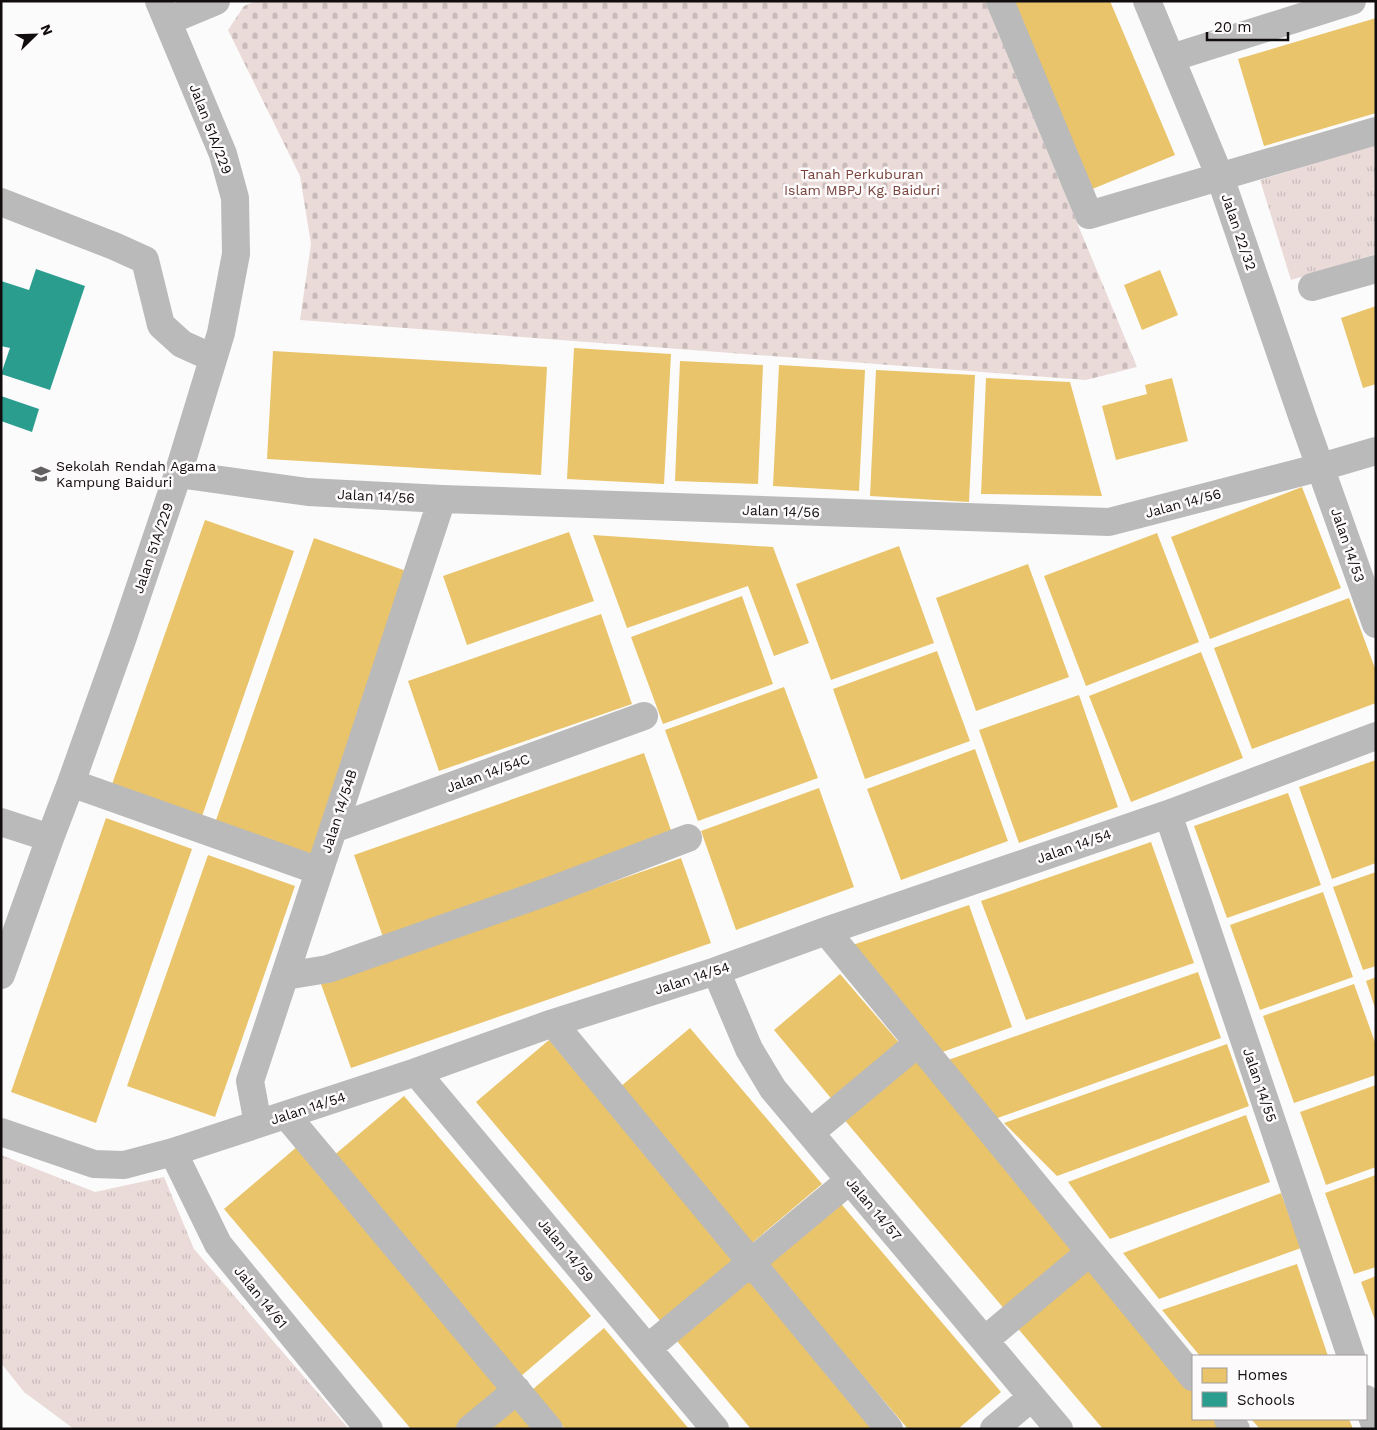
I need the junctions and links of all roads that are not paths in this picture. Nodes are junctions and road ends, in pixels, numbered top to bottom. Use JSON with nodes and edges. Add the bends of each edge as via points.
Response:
{"nodes":[{"id":1,"x":216,"y":1,"type":"edge"},
{"id":2,"x":1000,"y":1,"type":"edge"},
{"id":3,"x":1147,"y":1,"type":"edge"},
{"id":4,"x":1352,"y":1,"type":"edge"},
{"id":5,"x":1293,"y":10,"type":"edge"},
{"id":6,"x":163,"y":11,"type":"edge"},
{"id":7,"x":1171,"y":58,"type":"junction"},
{"id":8,"x":1376,"y":131,"type":"edge"},
{"id":9,"x":1220,"y":177,"type":"junction"},
{"id":10,"x":1,"y":202,"type":"edge"},
{"id":11,"x":1376,"y":269,"type":"edge"},
{"id":12,"x":1312,"y":287,"type":"dead end"},
{"id":13,"x":213,"y":358,"type":"junction"},
{"id":14,"x":1376,"y":451,"type":"edge"},
{"id":15,"x":1321,"y":467,"type":"junction"},
{"id":16,"x":178,"y":474,"type":"junction"},
{"id":17,"x":442,"y":499,"type":"junction"},
{"id":18,"x":1376,"y":624,"type":"edge"},
{"id":19,"x":644,"y":716,"type":"dead end"},
{"id":20,"x":1376,"y":736,"type":"edge"},
{"id":21,"x":71,"y":783,"type":"junction"},
{"id":22,"x":1168,"y":814,"type":"junction"},
{"id":23,"x":1,"y":822,"type":"edge"},
{"id":24,"x":333,"y":829,"type":"junction"},
{"id":25,"x":50,"y":838,"type":"junction"},
{"id":26,"x":688,"y":838,"type":"dead end"},
{"id":27,"x":319,"y":871,"type":"junction"},
{"id":28,"x":826,"y":931,"type":"junction"},
{"id":29,"x":716,"y":971,"type":"junction"},
{"id":30,"x":1,"y":975,"type":"edge"},
{"id":31,"x":285,"y":976,"type":"junction"},
{"id":32,"x":553,"y":1023,"type":"junction"},
{"id":33,"x":918,"y":1043,"type":"junction"},
{"id":34,"x":416,"y":1072,"type":"junction"},
{"id":35,"x":286,"y":1115,"type":"junction"},
{"id":36,"x":258,"y":1124,"type":"junction"},
{"id":37,"x":1,"y":1132,"type":"edge"},
{"id":38,"x":810,"y":1133,"type":"junction"},
{"id":39,"x":173,"y":1152,"type":"junction"},
{"id":40,"x":850,"y":1180,"type":"junction"},
{"id":41,"x":1090,"y":1252,"type":"junction"},
{"id":42,"x":751,"y":1262,"type":"junction"},
{"id":43,"x":985,"y":1340,"type":"junction"},
{"id":44,"x":648,"y":1348,"type":"junction"},
{"id":45,"x":1351,"y":1355,"type":"edge"},
{"id":46,"x":1192,"y":1376,"type":"edge"},
{"id":47,"x":516,"y":1390,"type":"junction"},
{"id":48,"x":1032,"y":1397,"type":"junction"},
{"id":49,"x":1367,"y":1402,"type":"edge"},
{"id":50,"x":1376,"y":1428,"type":"edge"},
{"id":51,"x":369,"y":1429,"type":"edge"},
{"id":52,"x":470,"y":1429,"type":"edge"},
{"id":53,"x":549,"y":1429,"type":"edge"},
{"id":54,"x":715,"y":1429,"type":"edge"},
{"id":55,"x":889,"y":1429,"type":"edge"},
{"id":56,"x":994,"y":1429,"type":"edge"},
{"id":57,"x":1059,"y":1429,"type":"edge"}],
"edges":[{"from":1,"to":6,"type":"street"},
{"from":2,"to":9,"type":"street","via":[[1089,215]]},
{"from":3,"to":7,"type":"street","name":"Jalan 22/32"},
{"from":4,"to":5,"type":"street"},
{"from":5,"to":7,"type":"street"},
{"from":6,"to":13,"type":"street","name":"Jalan 51A/229","via":[[223,154],[235,198],[236,254]]},
{"from":7,"to":9,"type":"street","name":"Jalan 22/32"},
{"from":8,"to":9,"type":"street"},
{"from":9,"to":15,"type":"street","name":"Jalan 22/32"},
{"from":10,"to":13,"type":"street","via":[[145,260],[161,325],[182,344]]},
{"from":11,"to":12,"type":"street"},
{"from":13,"to":16,"type":"street","name":"Jalan 51A/229"},
{"from":14,"to":15,"type":"street","name":"Jalan 14/56"},
{"from":15,"to":17,"type":"street","name":"Jalan 14/56","via":[[1109,522]]},
{"from":15,"to":18,"type":"street","name":"Jalan 14/53"},
{"from":16,"to":17,"type":"street","name":"Jalan 14/56","via":[[308,492]]},
{"from":16,"to":21,"type":"street","name":"Jalan 51A/229"},
{"from":17,"to":24,"type":"street","name":"Jalan 14/54B"},
{"from":19,"to":24,"type":"street","name":"Jalan 14/54C"},
{"from":20,"to":22,"type":"street","name":"Jalan 14/54"},
{"from":21,"to":25,"type":"street","name":"Jalan 51A/229"},
{"from":21,"to":27,"type":"street"},
{"from":22,"to":28,"type":"street","name":"Jalan 14/54"},
{"from":22,"to":45,"type":"street","name":"Jalan 14/55"},
{"from":23,"to":25,"type":"street"},
{"from":24,"to":27,"type":"street","name":"Jalan 14/54B"},
{"from":25,"to":30,"type":"street","name":"Jalan 51A/229"},
{"from":26,"to":31,"type":"street","via":[[328,969]]},
{"from":27,"to":31,"type":"street","name":"Jalan 14/54B"},
{"from":28,"to":29,"type":"street","name":"Jalan 14/54"},
{"from":28,"to":33,"type":"street"},
{"from":29,"to":32,"type":"street","name":"Jalan 14/54"},
{"from":29,"to":38,"type":"street","name":"Jalan 14/57","via":[[749,1049],[773,1089]]},
{"from":31,"to":36,"type":"street","name":"Jalan 14/54B","via":[[250,1081]]},
{"from":32,"to":34,"type":"street","name":"Jalan 14/54"},
{"from":32,"to":42,"type":"street"},
{"from":33,"to":38,"type":"street"},
{"from":33,"to":41,"type":"street"},
{"from":34,"to":35,"type":"street","name":"Jalan 14/54"},
{"from":34,"to":44,"type":"street","name":"Jalan 14/59"},
{"from":35,"to":36,"type":"street","name":"Jalan 14/54"},
{"from":35,"to":47,"type":"street"},
{"from":36,"to":39,"type":"street","name":"Jalan 14/54"},
{"from":37,"to":39,"type":"street","name":"Jalan 14/54","via":[[94,1164],[124,1165]]},
{"from":38,"to":40,"type":"street","name":"Jalan 14/57"},
{"from":39,"to":51,"type":"street","name":"Jalan 14/61","via":[[218,1244]]},
{"from":40,"to":42,"type":"street"},
{"from":40,"to":43,"type":"street","name":"Jalan 14/57"},
{"from":41,"to":43,"type":"street"},
{"from":41,"to":46,"type":"street"},
{"from":42,"to":44,"type":"street"},
{"from":42,"to":55,"type":"street"},
{"from":43,"to":48,"type":"street","name":"Jalan 14/57"},
{"from":44,"to":54,"type":"street","name":"Jalan 14/59"},
{"from":47,"to":52,"type":"street"},
{"from":47,"to":53,"type":"street"},
{"from":48,"to":56,"type":"street"},
{"from":48,"to":57,"type":"street","name":"Jalan 14/57"},
{"from":49,"to":50,"type":"street"}]}
